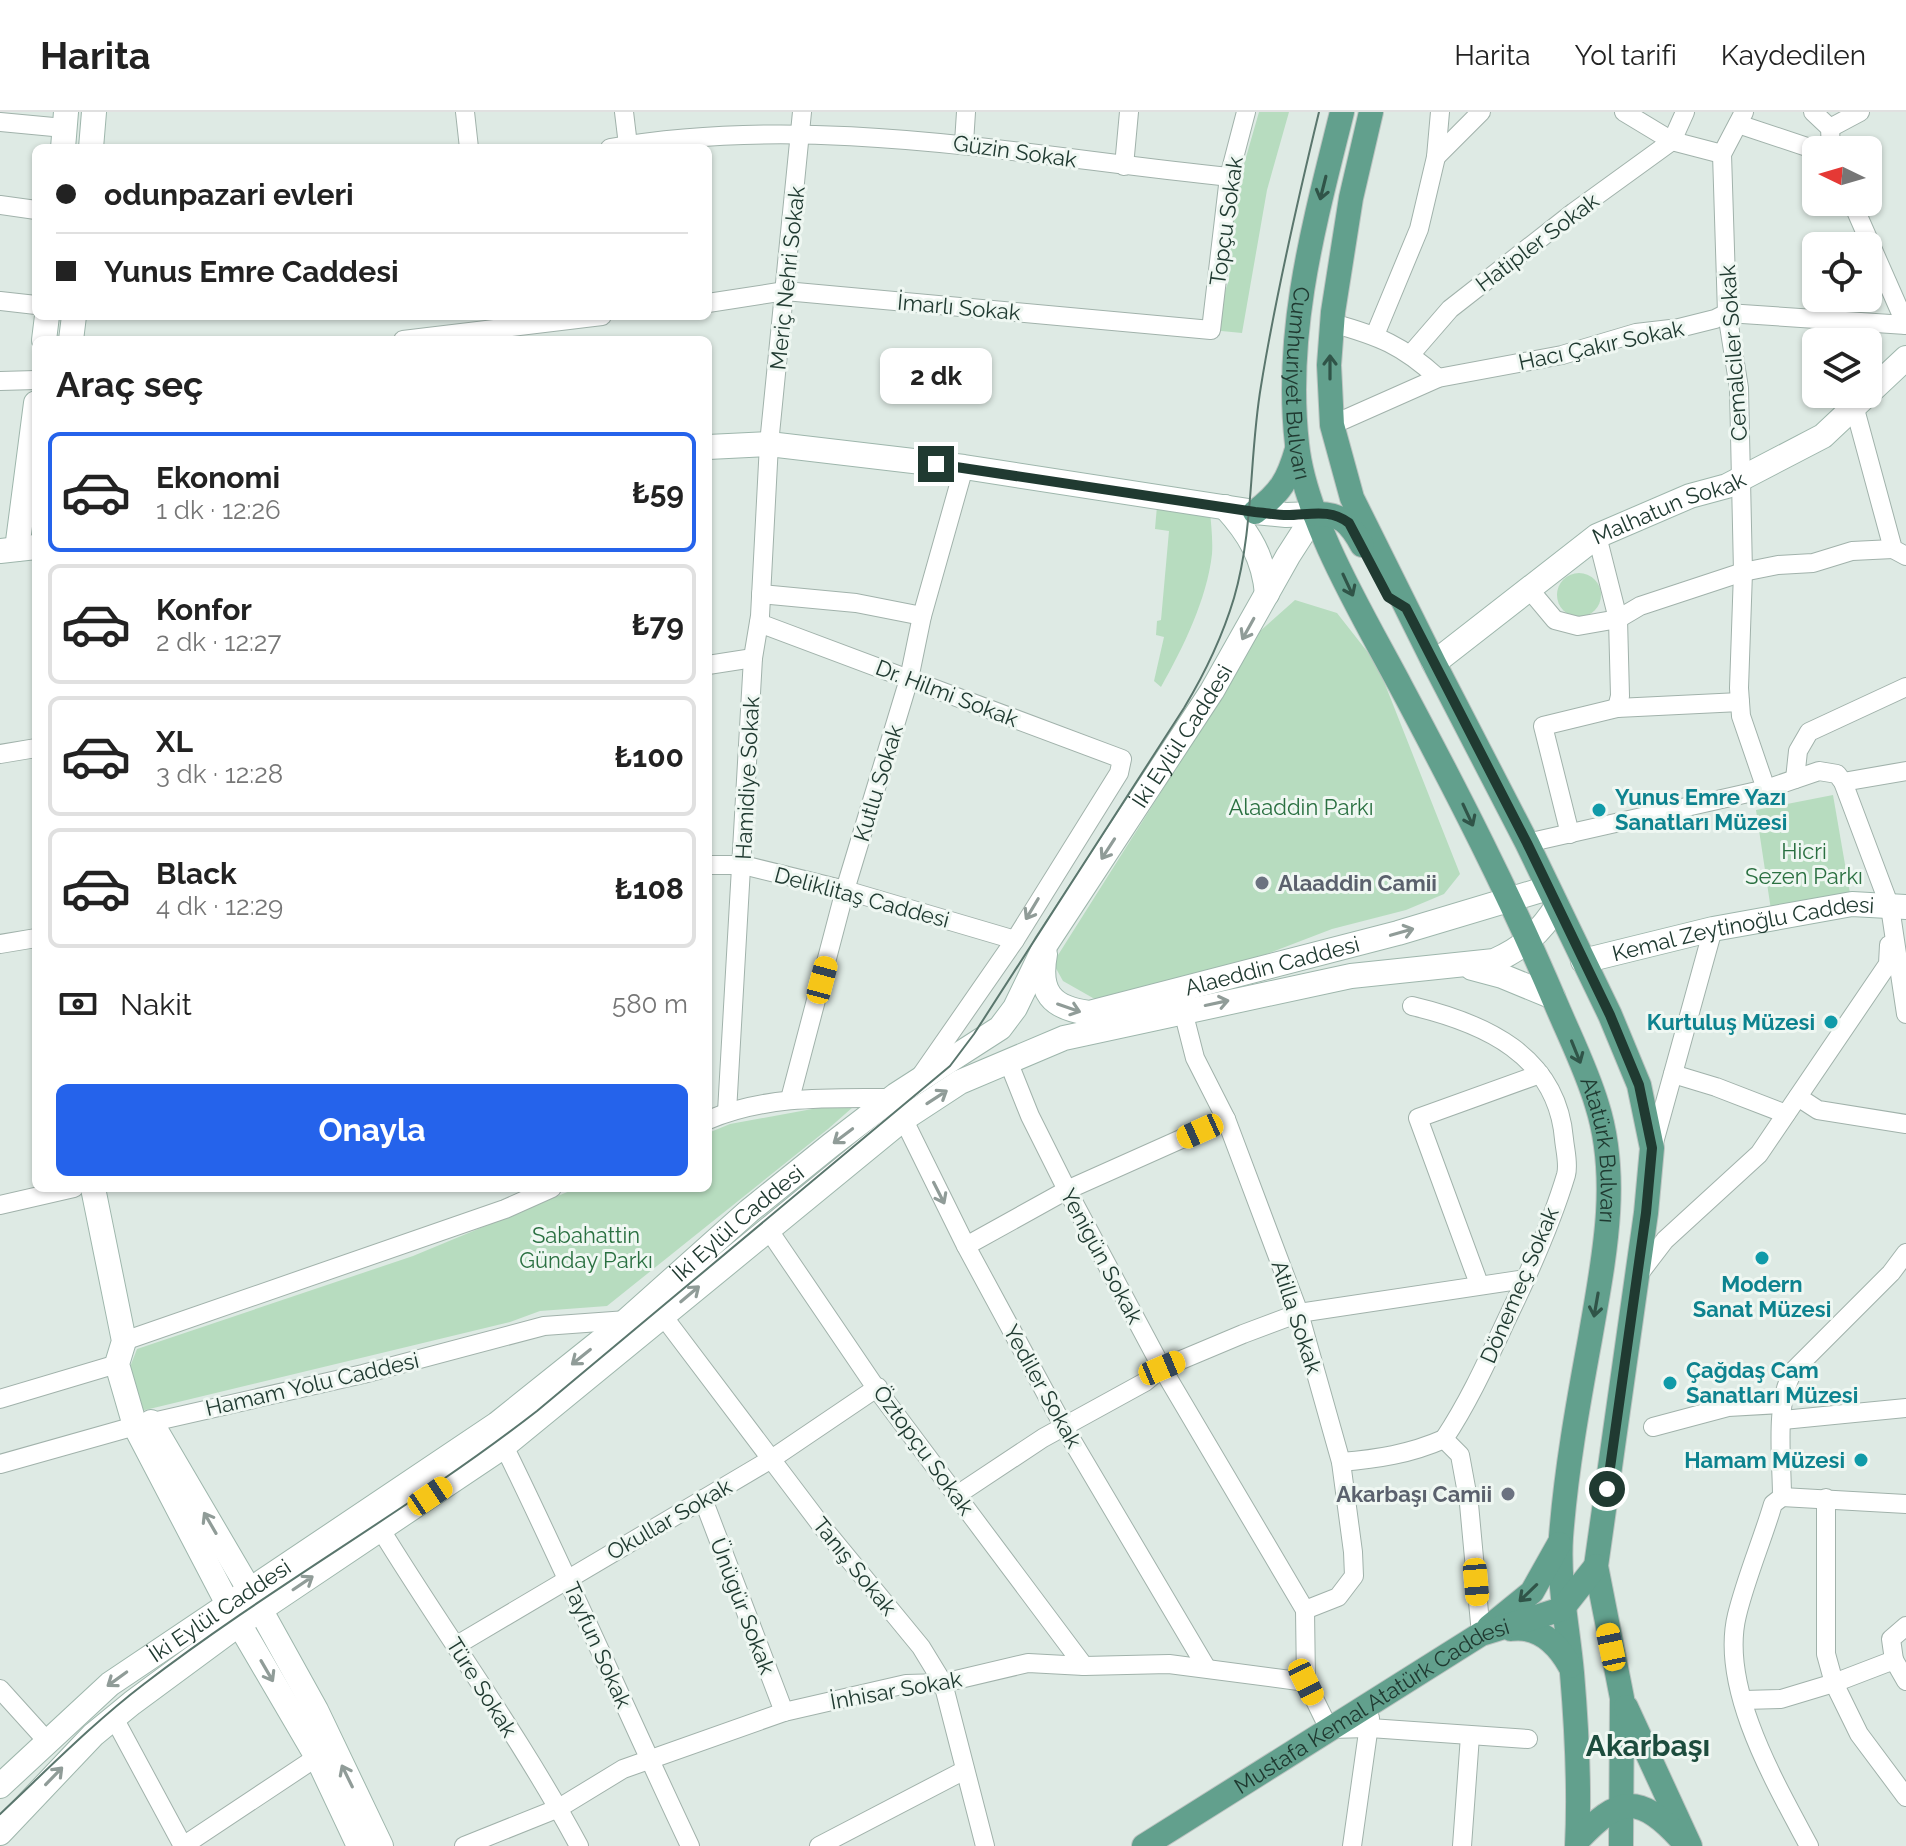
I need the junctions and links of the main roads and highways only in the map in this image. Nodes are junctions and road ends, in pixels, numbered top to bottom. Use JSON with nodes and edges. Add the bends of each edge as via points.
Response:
{"nodes":[{"id":1,"x":94,"y":112,"type":"edge"},
{"id":2,"x":1342,"y":112,"type":"edge"},
{"id":3,"x":1371,"y":112,"type":"edge"},
{"id":4,"x":91,"y":144,"type":"edge"},
{"id":5,"x":1906,"y":358,"type":"edge"},
{"id":6,"x":32,"y":435,"type":"edge"},
{"id":7,"x":712,"y":447,"type":"edge"},
{"id":8,"x":1297,"y":449,"type":"junction"},
{"id":9,"x":1352,"y":498,"type":"junction"},
{"id":10,"x":1225,"y":507,"type":"junction"},
{"id":11,"x":1255,"y":512,"type":"junction"},
{"id":12,"x":1322,"y":514,"type":"junction"},
{"id":13,"x":18,"y":549,"type":"edge"},
{"id":14,"x":1267,"y":594,"type":"junction"},
{"id":15,"x":1406,"y":608,"type":"junction"},
{"id":16,"x":1434,"y":663,"type":"junction"},
{"id":17,"x":1553,"y":897,"type":"junction"},
{"id":18,"x":1509,"y":900,"type":"junction"},
{"id":19,"x":1898,"y":907,"type":"edge"},
{"id":20,"x":1530,"y":942,"type":"junction"},
{"id":21,"x":1046,"y":944,"type":"junction"},
{"id":22,"x":1583,"y":961,"type":"junction"},
{"id":23,"x":1458,"y":965,"type":"junction"},
{"id":24,"x":1553,"y":997,"type":"junction"},
{"id":25,"x":1008,"y":1061,"type":"joint"},
{"id":26,"x":897,"y":1109,"type":"junction"},
{"id":27,"x":94,"y":1192,"type":"edge"},
{"id":28,"x":143,"y":1424,"type":"junction"},
{"id":29,"x":1561,"y":1540,"type":"junction"},
{"id":30,"x":1596,"y":1566,"type":"junction"},
{"id":31,"x":256,"y":1601,"type":"junction"},
{"id":32,"x":1562,"y":1609,"type":"junction"},
{"id":33,"x":233,"y":1614,"type":"junction"},
{"id":34,"x":1481,"y":1634,"type":"junction"},
{"id":35,"x":1571,"y":1668,"type":"junction"},
{"id":36,"x":1622,"y":1698,"type":"junction"},
{"id":37,"x":1580,"y":1781,"type":"junction"},
{"id":38,"x":0,"y":1786,"type":"edge"},
{"id":39,"x":1612,"y":1811,"type":"junction"},
{"id":40,"x":0,"y":1833,"type":"edge"},
{"id":41,"x":1578,"y":1843,"type":"edge"},
{"id":42,"x":1623,"y":1844,"type":"edge"},
{"id":43,"x":359,"y":1846,"type":"edge"},
{"id":44,"x":381,"y":1846,"type":"edge"},
{"id":45,"x":1144,"y":1846,"type":"edge"},
{"id":46,"x":1688,"y":1846,"type":"edge"}],
"edges":[{"from":1,"to":4,"type":"main road"},
{"from":2,"to":8,"type":"main road","name":"Cumhuriyet Bulvarı","one_way":true,"via":[[1298,302],[1292,387]]},
{"from":9,"to":3,"type":"main road","name":"Cumhuriyet Bulvarı","one_way":true,"via":[[1332,425],[1329,365],[1351,198]]},
{"from":5,"to":16,"type":"main road","name":"Malhatun Sokak","via":[[1823,436],[1727,486],[1597,536]]},
{"from":6,"to":13,"type":"main road"},
{"from":7,"to":10,"type":"main road","via":[[769,444]]},
{"from":8,"to":11,"type":"main road","via":[[1277,495]]},
{"from":8,"to":12,"type":"main road","name":"Cumhuriyet Bulvarı"},
{"from":9,"to":12,"type":"main road"},
{"from":9,"to":15,"type":"main road","name":"Atatürk Bulvarı"},
{"from":10,"to":11,"type":"main road"},
{"from":10,"to":14,"type":"main road","via":[[1261,557]]},
{"from":11,"to":12,"type":"main road"},
{"from":12,"to":14,"type":"main road","name":"İki Eylül Caddesi"},
{"from":12,"to":15,"type":"main road","via":[[1349,523],[1388,597]]},
{"from":12,"to":18,"type":"main road","name":"Atatürk Bulvarı","one_way":true,"via":[[1358,605]]},
{"from":14,"to":21,"type":"main road","name":"İki Eylül Caddesi","one_way":true,"via":[[1212,691]]},
{"from":15,"to":16,"type":"main road","name":"Atatürk Bulvarı"},
{"from":16,"to":17,"type":"main road","name":"Atatürk Bulvarı"},
{"from":17,"to":18,"type":"main road","name":"Alaeddin Caddesi"},
{"from":17,"to":20,"type":"main road","via":[[1543,928]]},
{"from":17,"to":22,"type":"main road","name":"Atatürk Bulvarı"},
{"from":18,"to":20,"type":"main road","name":"Atatürk Bulvarı"},
{"from":21,"to":18,"type":"main road","name":"Alaeddin Caddesi","one_way":true,"via":[[1044,987],[1054,1003],[1089,1013]]},
{"from":19,"to":22,"type":"main road","name":"Kemal Zeytinoğlu Caddesi","via":[[1852,904],[1713,929]]},
{"from":20,"to":23,"type":"main road","name":"Alaeddin Caddesi","via":[[1494,961]]},
{"from":20,"to":24,"type":"main road","name":"Atatürk Bulvarı"},
{"from":21,"to":26,"type":"main road","name":"İki Eylül Caddesi","via":[[1000,1028],[917,1082]]},
{"from":22,"to":30,"type":"main road","name":"Atatürk Bulvarı","via":[[1639,1085],[1652,1148]]},
{"from":23,"to":24,"type":"main road"},
{"from":25,"to":23,"type":"main road","name":"Alaeddin Caddesi","one_way":true,"via":[[1064,1038],[1183,1011],[1351,976]]},
{"from":24,"to":29,"type":"main road","name":"Atatürk Bulvarı","one_way":true,"via":[[1598,1105],[1610,1170],[1602,1266]]},
{"from":26,"to":25,"type":"main road","name":"İki Eylül Caddesi","one_way":true},
{"from":26,"to":31,"type":"main road","name":"İki Eylül Caddesi","one_way":true,"via":[[749,1211],[627,1320],[497,1424]]},
{"from":31,"to":26,"type":"main road","name":"İki Eylül Caddesi","one_way":true,"via":[[381,1530],[504,1446],[768,1229]]},
{"from":27,"to":28,"type":"main road","via":[[120,1352]]},
{"from":31,"to":28,"type":"main road","one_way":true},
{"from":28,"to":33,"type":"main road"},
{"from":29,"to":32,"type":"main road","name":"Atatürk Bulvarı"},
{"from":29,"to":34,"type":"main road","one_way":true,"via":[[1532,1592]]},
{"from":30,"to":32,"type":"main road"},
{"from":30,"to":36,"type":"main road","name":"Atatürk Bulvarı"},
{"from":31,"to":33,"type":"main road","name":"İki Eylül Caddesi"},
{"from":44,"to":31,"type":"main road","one_way":true},
{"from":32,"to":34,"type":"main road","name":"Mustafa Kemal Atatürk Caddesi"},
{"from":32,"to":35,"type":"main road","name":"Atatürk Bulvarı"},
{"from":33,"to":38,"type":"main road","name":"İki Eylül Caddesi","one_way":true,"via":[[110,1684]]},
{"from":40,"to":33,"type":"main road","name":"İki Eylül Caddesi","one_way":true,"via":[[93,1735]]},
{"from":33,"to":43,"type":"main road","one_way":true,"via":[[317,1757]]},
{"from":34,"to":35,"type":"main road","via":[[1536,1631],[1560,1649]]},
{"from":34,"to":45,"type":"main road","name":"Mustafa Kemal Atatürk Caddesi","via":[[1370,1717],[1329,1729]]},
{"from":35,"to":37,"type":"main road","name":"Atatürk Bulvarı"},
{"from":36,"to":39,"type":"main road","name":"Atatürk Bulvarı"},
{"from":36,"to":46,"type":"main road"},
{"from":37,"to":39,"type":"main road"},
{"from":37,"to":41,"type":"main road","name":"Atatürk Bulvarı"},
{"from":39,"to":41,"type":"main road"},
{"from":39,"to":42,"type":"main road"},
{"from":39,"to":46,"type":"main road","via":[[1646,1809]]}]}
